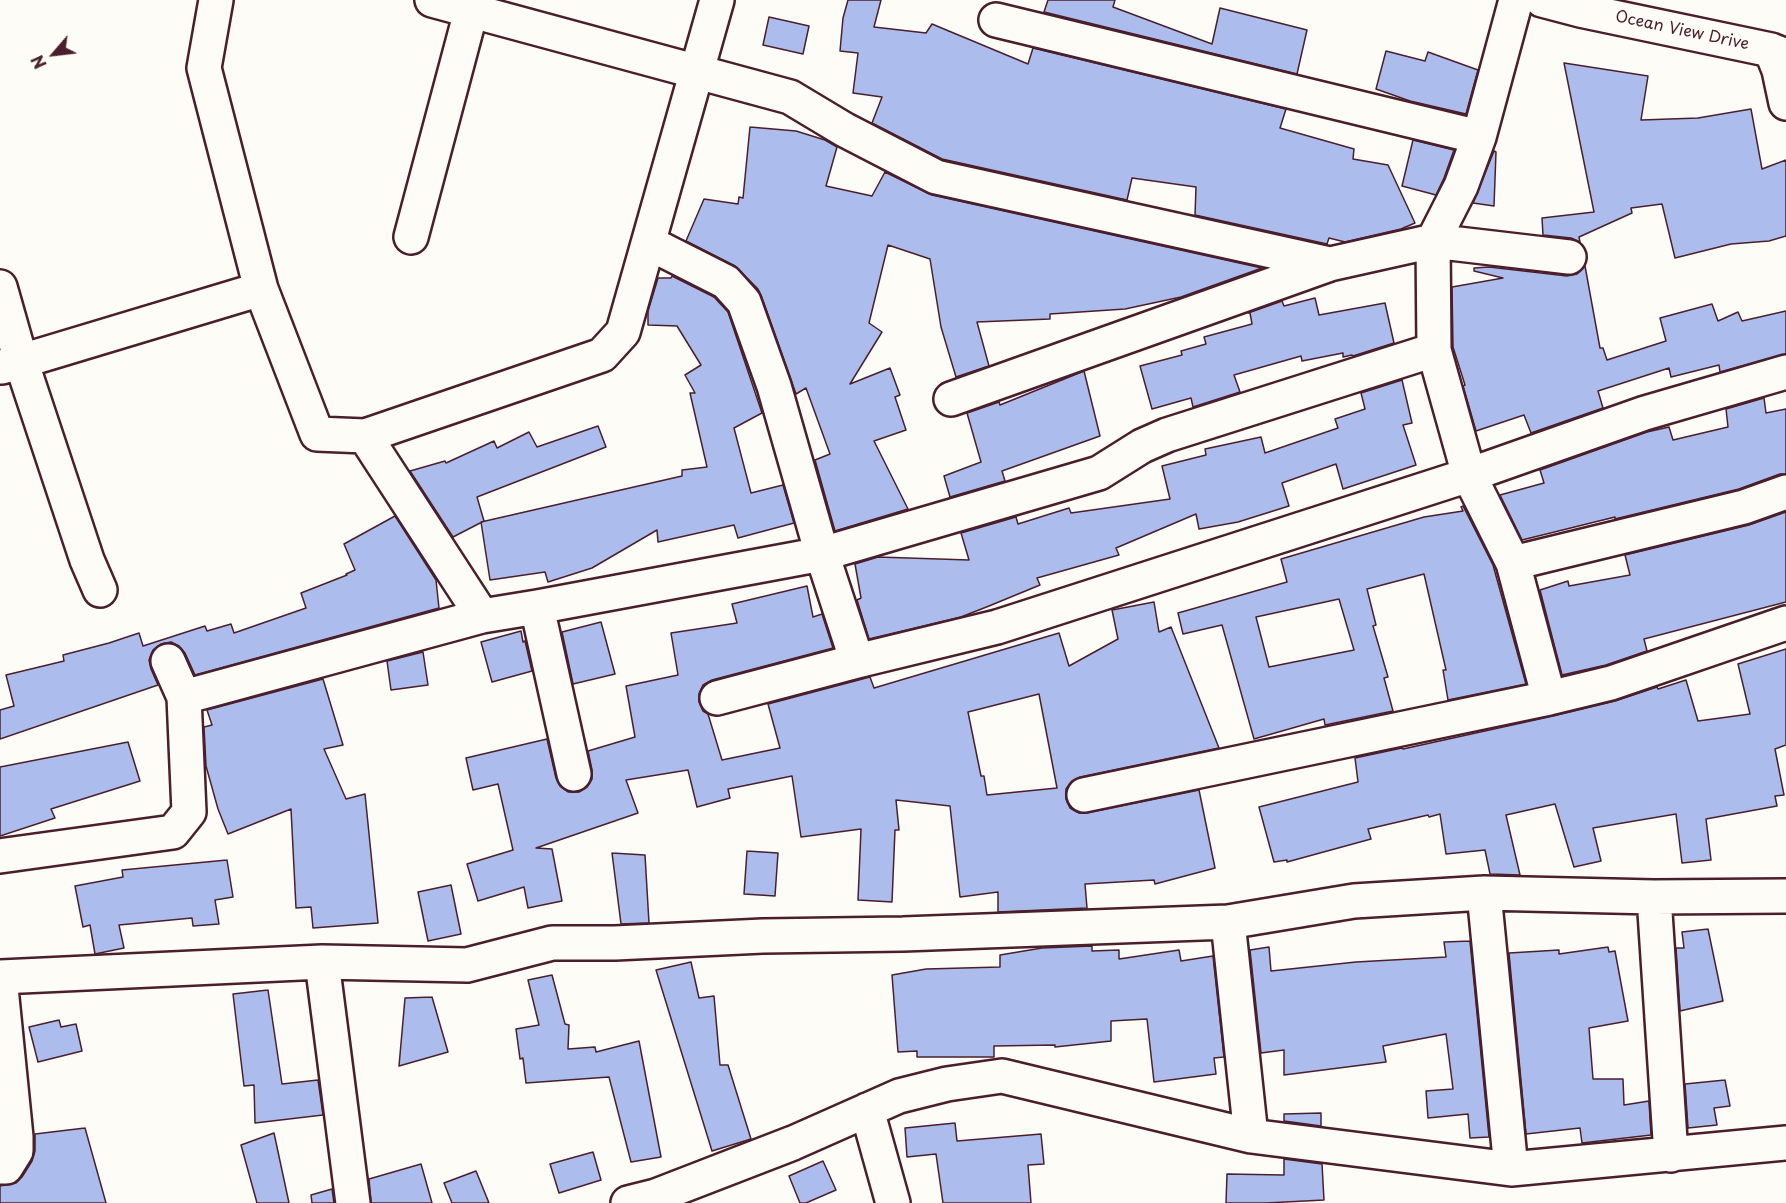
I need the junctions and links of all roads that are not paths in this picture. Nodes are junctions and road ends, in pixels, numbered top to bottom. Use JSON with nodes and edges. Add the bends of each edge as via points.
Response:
{"nodes":[{"id":1,"x":216,"y":0,"type":"edge"},
{"id":2,"x":432,"y":0,"type":"edge"},
{"id":3,"x":717,"y":0,"type":"edge"},
{"id":4,"x":1516,"y":0,"type":"edge"},
{"id":5,"x":1542,"y":0,"type":"edge"},
{"id":6,"x":472,"y":5,"type":"edge"},
{"id":7,"x":1582,"y":5,"type":"edge"},
{"id":8,"x":996,"y":20,"type":"dead end"},
{"id":9,"x":1778,"y":53,"type":"edge"},
{"id":10,"x":697,"y":72,"type":"junction"},
{"id":11,"x":1786,"y":103,"type":"edge"},
{"id":12,"x":1479,"y":137,"type":"junction"},
{"id":13,"x":411,"y":237,"type":"dead end"},
{"id":14,"x":1433,"y":241,"type":"junction"},
{"id":15,"x":649,"y":243,"type":"junction"},
{"id":16,"x":1569,"y":257,"type":"dead end"},
{"id":17,"x":1330,"y":264,"type":"junction"},
{"id":18,"x":0,"y":287,"type":"edge"},
{"id":19,"x":261,"y":289,"type":"junction"},
{"id":20,"x":1434,"y":350,"type":"junction"},
{"id":21,"x":11,"y":364,"type":"edge"},
{"id":22,"x":1786,"y":372,"type":"edge"},
{"id":23,"x":951,"y":399,"type":"dead end"},
{"id":24,"x":365,"y":436,"type":"junction"},
{"id":25,"x":1469,"y":476,"type":"junction"},
{"id":26,"x":1786,"y":492,"type":"edge"},
{"id":27,"x":822,"y":554,"type":"junction"},
{"id":28,"x":1513,"y":563,"type":"junction"},
{"id":29,"x":100,"y":590,"type":"dead end"},
{"id":30,"x":537,"y":607,"type":"junction"},
{"id":31,"x":482,"y":615,"type":"junction"},
{"id":32,"x":1786,"y":623,"type":"edge"},
{"id":33,"x":168,"y":661,"type":"dead end"},
{"id":34,"x":856,"y":661,"type":"junction"},
{"id":35,"x":184,"y":698,"type":"junction"},
{"id":36,"x":717,"y":698,"type":"dead end"},
{"id":37,"x":1549,"y":698,"type":"junction"},
{"id":38,"x":574,"y":774,"type":"dead end"},
{"id":39,"x":1084,"y":795,"type":"dead end"},
{"id":40,"x":0,"y":856,"type":"edge"},
{"id":41,"x":1484,"y":893,"type":"junction"},
{"id":42,"x":1786,"y":896,"type":"edge"},
{"id":43,"x":1653,"y":897,"type":"junction"},
{"id":44,"x":1228,"y":922,"type":"junction"},
{"id":45,"x":322,"y":962,"type":"junction"},
{"id":46,"x":0,"y":977,"type":"edge"},
{"id":47,"x":867,"y":1110,"type":"junction"},
{"id":48,"x":1251,"y":1136,"type":"junction"},
{"id":49,"x":1786,"y":1143,"type":"edge"},
{"id":50,"x":1671,"y":1155,"type":"junction"},
{"id":51,"x":0,"y":1167,"type":"edge"},
{"id":52,"x":1510,"y":1169,"type":"junction"},
{"id":53,"x":647,"y":1201,"type":"edge"},
{"id":54,"x":354,"y":1203,"type":"edge"},
{"id":55,"x":893,"y":1203,"type":"edge"}],
"edges":[{"from":1,"to":19,"type":"street","via":[[204,69]]},
{"from":2,"to":6,"type":"street"},
{"from":3,"to":10,"type":"street"},
{"from":4,"to":12,"type":"street"},
{"from":5,"to":7,"type":"street","name":"Ocean View Drive"},
{"from":6,"to":10,"type":"street"},
{"from":6,"to":13,"type":"street"},
{"from":7,"to":9,"type":"street","name":"Ocean View Drive"},
{"from":8,"to":12,"type":"street"},
{"from":9,"to":11,"type":"street"},
{"from":10,"to":15,"type":"street"},
{"from":10,"to":17,"type":"street","via":[[790,97],[936,177]]},
{"from":12,"to":14,"type":"street","via":[[1461,186]]},
{"from":14,"to":16,"type":"street"},
{"from":14,"to":17,"type":"street"},
{"from":14,"to":20,"type":"street"},
{"from":15,"to":24,"type":"street","via":[[623,332],[602,355]]},
{"from":15,"to":27,"type":"street","via":[[726,282],[744,302],[774,386]]},
{"from":17,"to":23,"type":"street"},
{"from":18,"to":21,"type":"street"},
{"from":19,"to":21,"type":"street"},
{"from":19,"to":24,"type":"street","via":[[317,434]]},
{"from":20,"to":25,"type":"street"},
{"from":20,"to":27,"type":"street","via":[[1167,435],[1099,472]]},
{"from":21,"to":29,"type":"street"},
{"from":22,"to":25,"type":"street","via":[[1645,413]]},
{"from":24,"to":31,"type":"street"},
{"from":25,"to":28,"type":"street"},
{"from":25,"to":34,"type":"street","via":[[997,627]]},
{"from":26,"to":28,"type":"street","via":[[1744,507]]},
{"from":27,"to":30,"type":"street"},
{"from":27,"to":34,"type":"street"},
{"from":28,"to":37,"type":"street"},
{"from":30,"to":31,"type":"street"},
{"from":30,"to":38,"type":"street"},
{"from":31,"to":35,"type":"street"},
{"from":32,"to":37,"type":"street","via":[[1611,683]]},
{"from":33,"to":35,"type":"street"},
{"from":34,"to":36,"type":"street"},
{"from":35,"to":40,"type":"street","via":[[189,812],[173,832]]},
{"from":37,"to":39,"type":"street"},
{"from":41,"to":43,"type":"street"},
{"from":41,"to":44,"type":"street","via":[[1354,901]]},
{"from":41,"to":52,"type":"street"},
{"from":42,"to":43,"type":"street"},
{"from":43,"to":50,"type":"street"},
{"from":44,"to":45,"type":"street","via":[[552,943],[467,965]]},
{"from":44,"to":48,"type":"street"},
{"from":45,"to":46,"type":"street"},
{"from":45,"to":54,"type":"street"},
{"from":46,"to":51,"type":"street","via":[[16,1151],[6,1167]]},
{"from":47,"to":48,"type":"street","via":[[899,1096],[1002,1076]]},
{"from":47,"to":53,"type":"street"},
{"from":47,"to":55,"type":"street"},
{"from":48,"to":52,"type":"street"},
{"from":49,"to":50,"type":"street"},
{"from":50,"to":52,"type":"street"}]}
